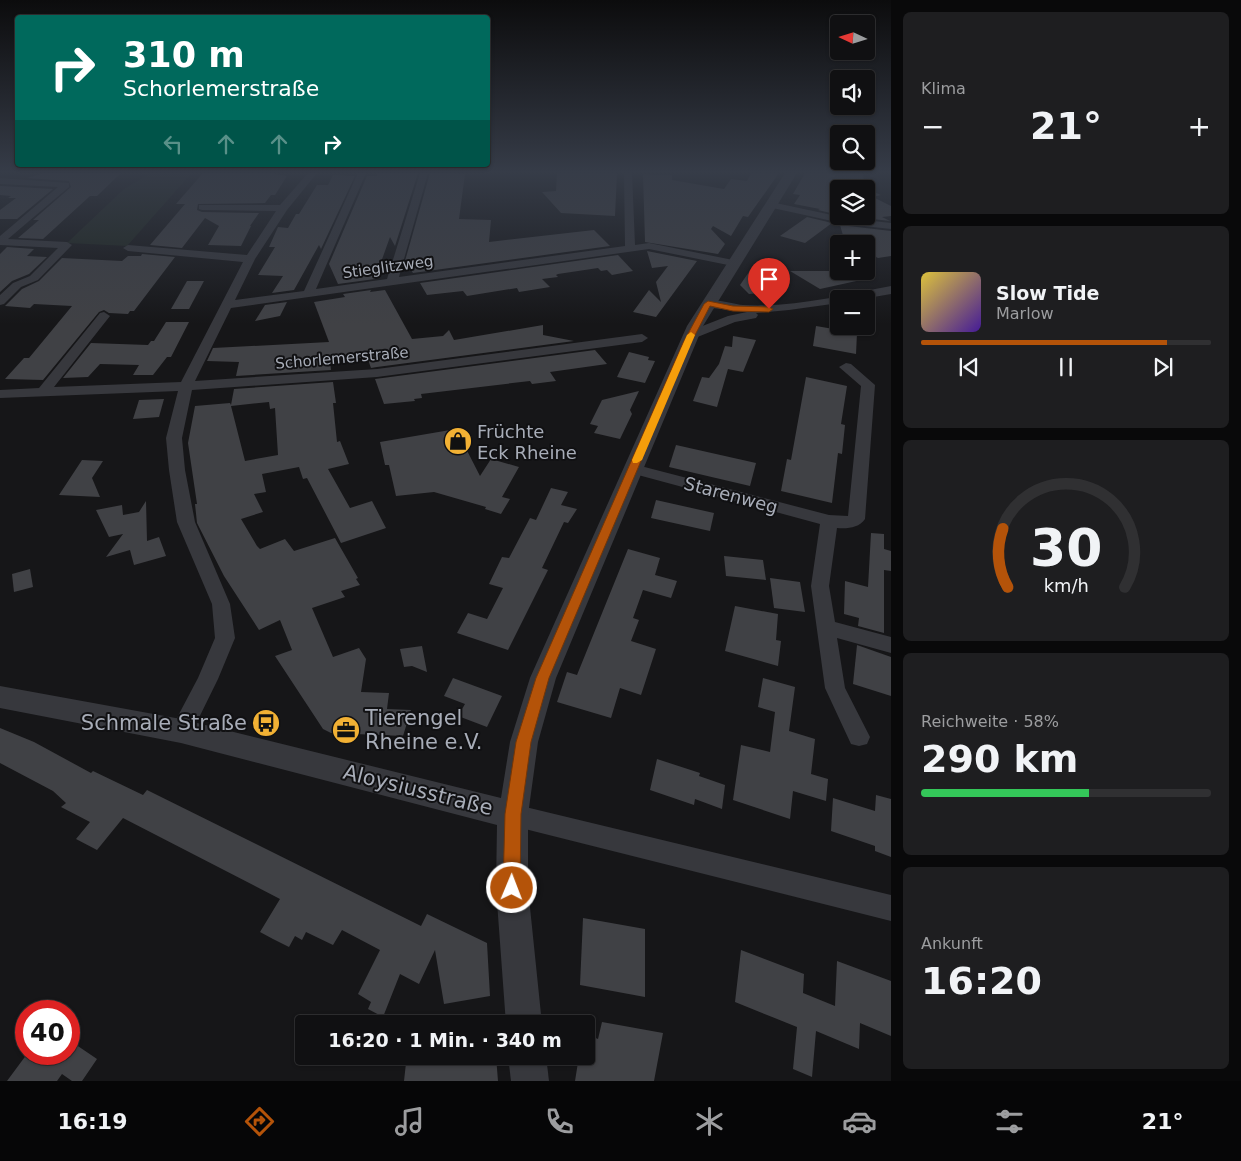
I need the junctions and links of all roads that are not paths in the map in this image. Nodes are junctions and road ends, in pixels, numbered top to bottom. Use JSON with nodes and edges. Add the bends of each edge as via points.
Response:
{"nodes":[{"id":1,"x":21,"y":223,"type":"edge"},
{"id":2,"x":273,"y":223,"type":"edge"},
{"id":3,"x":339,"y":223,"type":"edge"},
{"id":4,"x":409,"y":223,"type":"edge"},
{"id":5,"x":629,"y":223,"type":"edge"},
{"id":6,"x":759,"y":223,"type":"edge"},
{"id":7,"x":856,"y":223,"type":"edge"},
{"id":8,"x":891,"y":226,"type":"edge"},
{"id":9,"x":0,"y":241,"type":"edge"},
{"id":10,"x":128,"y":248,"type":"dead end"},
{"id":11,"x":630,"y":248,"type":"junction"},
{"id":12,"x":250,"y":259,"type":"junction"},
{"id":13,"x":733,"y":263,"type":"junction"},
{"id":14,"x":392,"y":281,"type":"junction"},
{"id":15,"x":891,"y":290,"type":"edge"},
{"id":16,"x":875,"y":293,"type":"edge"},
{"id":17,"x":308,"y":294,"type":"junction"},
{"id":18,"x":0,"y":301,"type":"edge"},
{"id":19,"x":830,"y":301,"type":"edge"},
{"id":20,"x":708,"y":304,"type":"junction"},
{"id":21,"x":226,"y":305,"type":"junction"},
{"id":22,"x":782,"y":308,"type":"junction"},
{"id":23,"x":104,"y":316,"type":"dead end"},
{"id":24,"x":691,"y":335,"type":"junction"},
{"id":25,"x":642,"y":338,"type":"dead end"},
{"id":26,"x":846,"y":367,"type":"dead end"},
{"id":27,"x":186,"y":386,"type":"junction"},
{"id":28,"x":43,"y":392,"type":"junction"},
{"id":29,"x":0,"y":394,"type":"edge"},
{"id":30,"x":633,"y":469,"type":"junction"},
{"id":31,"x":829,"y":521,"type":"junction"},
{"id":32,"x":826,"y":627,"type":"junction"},
{"id":33,"x":891,"y":645,"type":"edge"},
{"id":34,"x":0,"y":698,"type":"edge"},
{"id":35,"x":181,"y":731,"type":"junction"},
{"id":36,"x":859,"y":737,"type":"dead end"},
{"id":37,"x":513,"y":814,"type":"junction"},
{"id":38,"x":891,"y":908,"type":"edge"},
{"id":39,"x":523,"y":1015,"type":"edge"},
{"id":40,"x":528,"y":1065,"type":"edge"},
{"id":41,"x":530,"y":1081,"type":"edge"}],
"edges":[{"from":1,"to":9,"type":"street"},
{"from":2,"to":12,"type":"street"},
{"from":3,"to":17,"type":"street"},
{"from":4,"to":14,"type":"street"},
{"from":5,"to":11,"type":"street"},
{"from":6,"to":13,"type":"street"},
{"from":7,"to":8,"type":"street"},
{"from":9,"to":18,"type":"street","via":[[67,245],[34,278],[17,284]]},
{"from":10,"to":12,"type":"street"},
{"from":11,"to":13,"type":"street","name":"Stieglitzweg","via":[[648,246]]},
{"from":11,"to":14,"type":"street","name":"Stieglitzweg"},
{"from":12,"to":21,"type":"street"},
{"from":13,"to":20,"type":"street"},
{"from":14,"to":17,"type":"street","name":"Stieglitzweg"},
{"from":15,"to":16,"type":"street"},
{"from":17,"to":21,"type":"street","name":"Stieglitzweg"},
{"from":19,"to":22,"type":"street"},
{"from":20,"to":22,"type":"street","via":[[756,310]]},
{"from":20,"to":24,"type":"street"},
{"from":21,"to":27,"type":"street"},
{"from":22,"to":24,"type":"street","via":[[732,319]]},
{"from":23,"to":28,"type":"street"},
{"from":24,"to":30,"type":"street"},
{"from":25,"to":27,"type":"street","name":"Schorlemerstraße","via":[[377,373]]},
{"from":26,"to":31,"type":"street","name":"Starenweg","via":[[868,385],[856,519]]},
{"from":27,"to":28,"type":"street","name":"Schorlemerstraße"},
{"from":27,"to":35,"type":"street","via":[[174,438],[177,470],[186,522],[221,604],[225,638],[208,680]]},
{"from":28,"to":29,"type":"street","name":"Schorlemerstraße"},
{"from":30,"to":31,"type":"street","name":"Starenweg"},
{"from":30,"to":37,"type":"street","via":[[543,678],[524,742]]},
{"from":31,"to":32,"type":"street","via":[[820,586]]},
{"from":32,"to":33,"type":"street"},
{"from":32,"to":36,"type":"street","via":[[835,688]]},
{"from":34,"to":35,"type":"street","name":"Aloysiusstraße"},
{"from":35,"to":37,"type":"street","name":"Aloysiusstraße"},
{"from":37,"to":38,"type":"street","name":"Aloysiusstraße"},
{"from":37,"to":39,"type":"street","via":[[512,888]]},
{"from":40,"to":41,"type":"street"}]}
